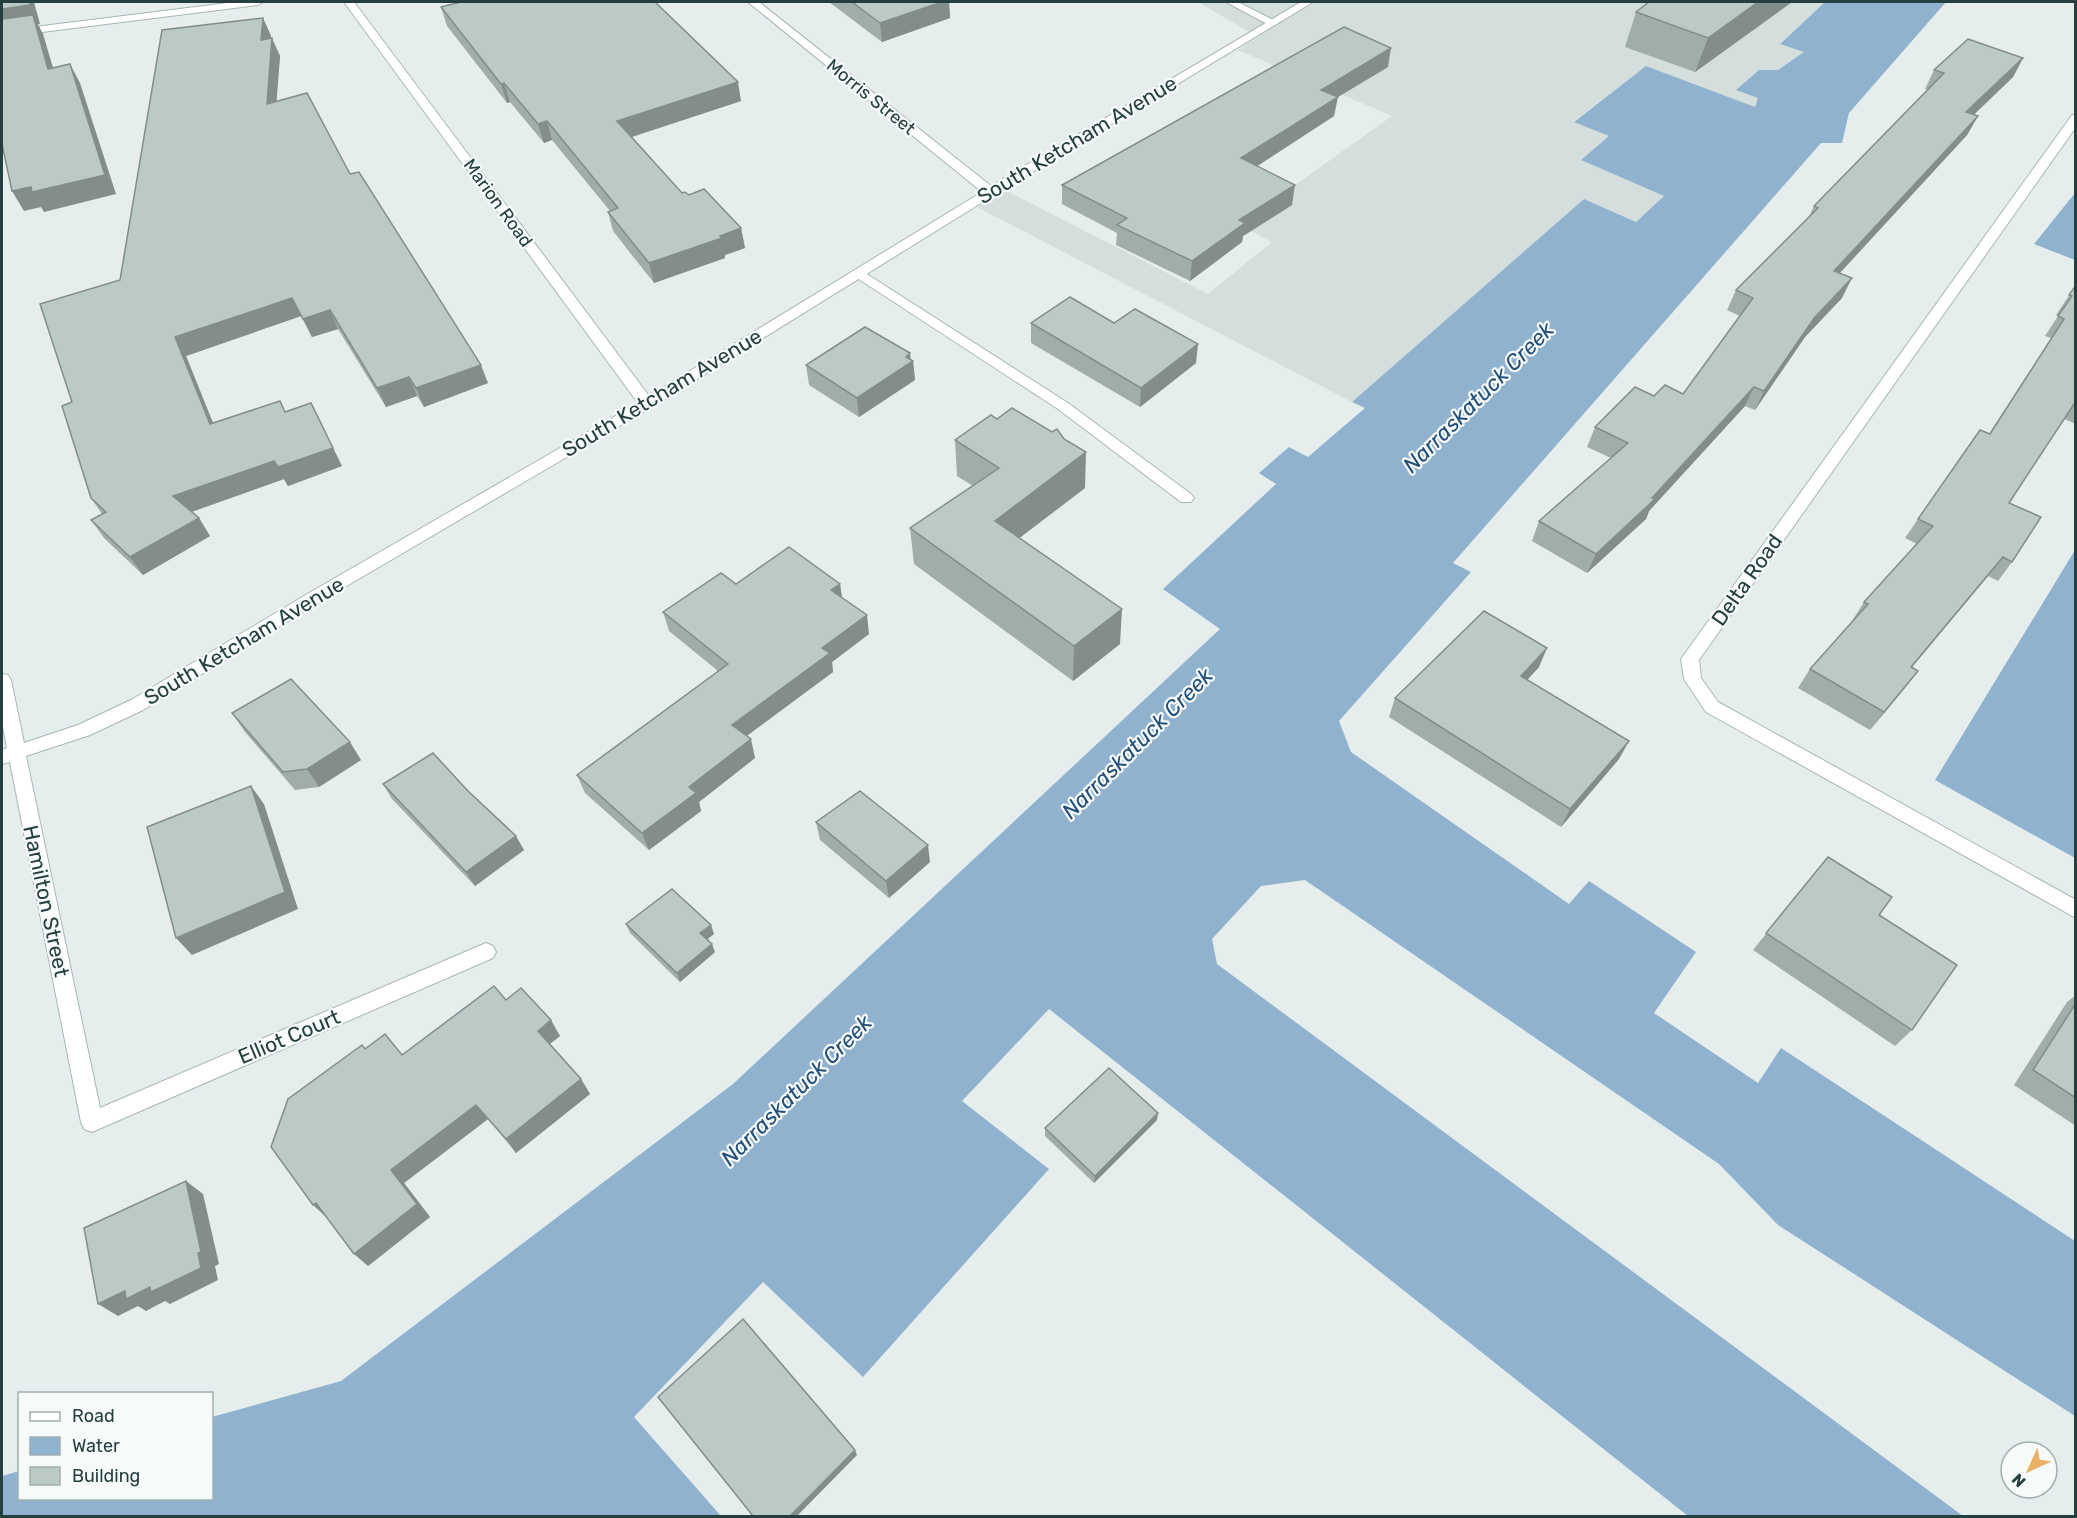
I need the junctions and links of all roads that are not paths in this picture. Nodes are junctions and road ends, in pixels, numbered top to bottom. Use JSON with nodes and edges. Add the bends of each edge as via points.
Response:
{"nodes":[{"id":1,"x":258,"y":2,"type":"edge"},
{"id":2,"x":349,"y":2,"type":"edge"},
{"id":3,"x":753,"y":2,"type":"edge"},
{"id":4,"x":1231,"y":2,"type":"edge"},
{"id":5,"x":1308,"y":2,"type":"edge"},
{"id":6,"x":1273,"y":23,"type":"junction"},
{"id":7,"x":2,"y":34,"type":"edge"},
{"id":8,"x":2076,"y":118,"type":"edge"},
{"id":9,"x":990,"y":192,"type":"junction"},
{"id":10,"x":859,"y":273,"type":"junction"},
{"id":11,"x":647,"y":404,"type":"junction"},
{"id":12,"x":1186,"y":498,"type":"dead end"},
{"id":13,"x":2,"y":680,"type":"edge"},
{"id":14,"x":8,"y":755,"type":"edge"},
{"id":15,"x":2076,"y":910,"type":"edge"},
{"id":16,"x":486,"y":952,"type":"dead end"},
{"id":17,"x":92,"y":1122,"type":"joint"}],
"edges":[{"from":1,"to":7,"type":"street"},
{"from":2,"to":11,"type":"street","name":"Marion Road"},
{"from":3,"to":9,"type":"street","name":"Morris Street"},
{"from":4,"to":6,"type":"street"},
{"from":5,"to":6,"type":"street","name":"South Ketcham Avenue"},
{"from":6,"to":9,"type":"street","name":"South Ketcham Avenue"},
{"from":8,"to":15,"type":"street","name":"Delta Road","via":[[1690,659],[1693,679],[1712,707]]},
{"from":9,"to":10,"type":"street","name":"South Ketcham Avenue"},
{"from":10,"to":11,"type":"street","name":"South Ketcham Avenue"},
{"from":10,"to":12,"type":"street","via":[[1063,406]]},
{"from":11,"to":14,"type":"street","name":"South Ketcham Avenue","via":[[138,705],[84,730]]},
{"from":13,"to":14,"type":"street","name":"Hamilton Street"},
{"from":14,"to":17,"type":"street","name":"Hamilton Street"},
{"from":16,"to":17,"type":"street","name":"Elliot Court"}]}
